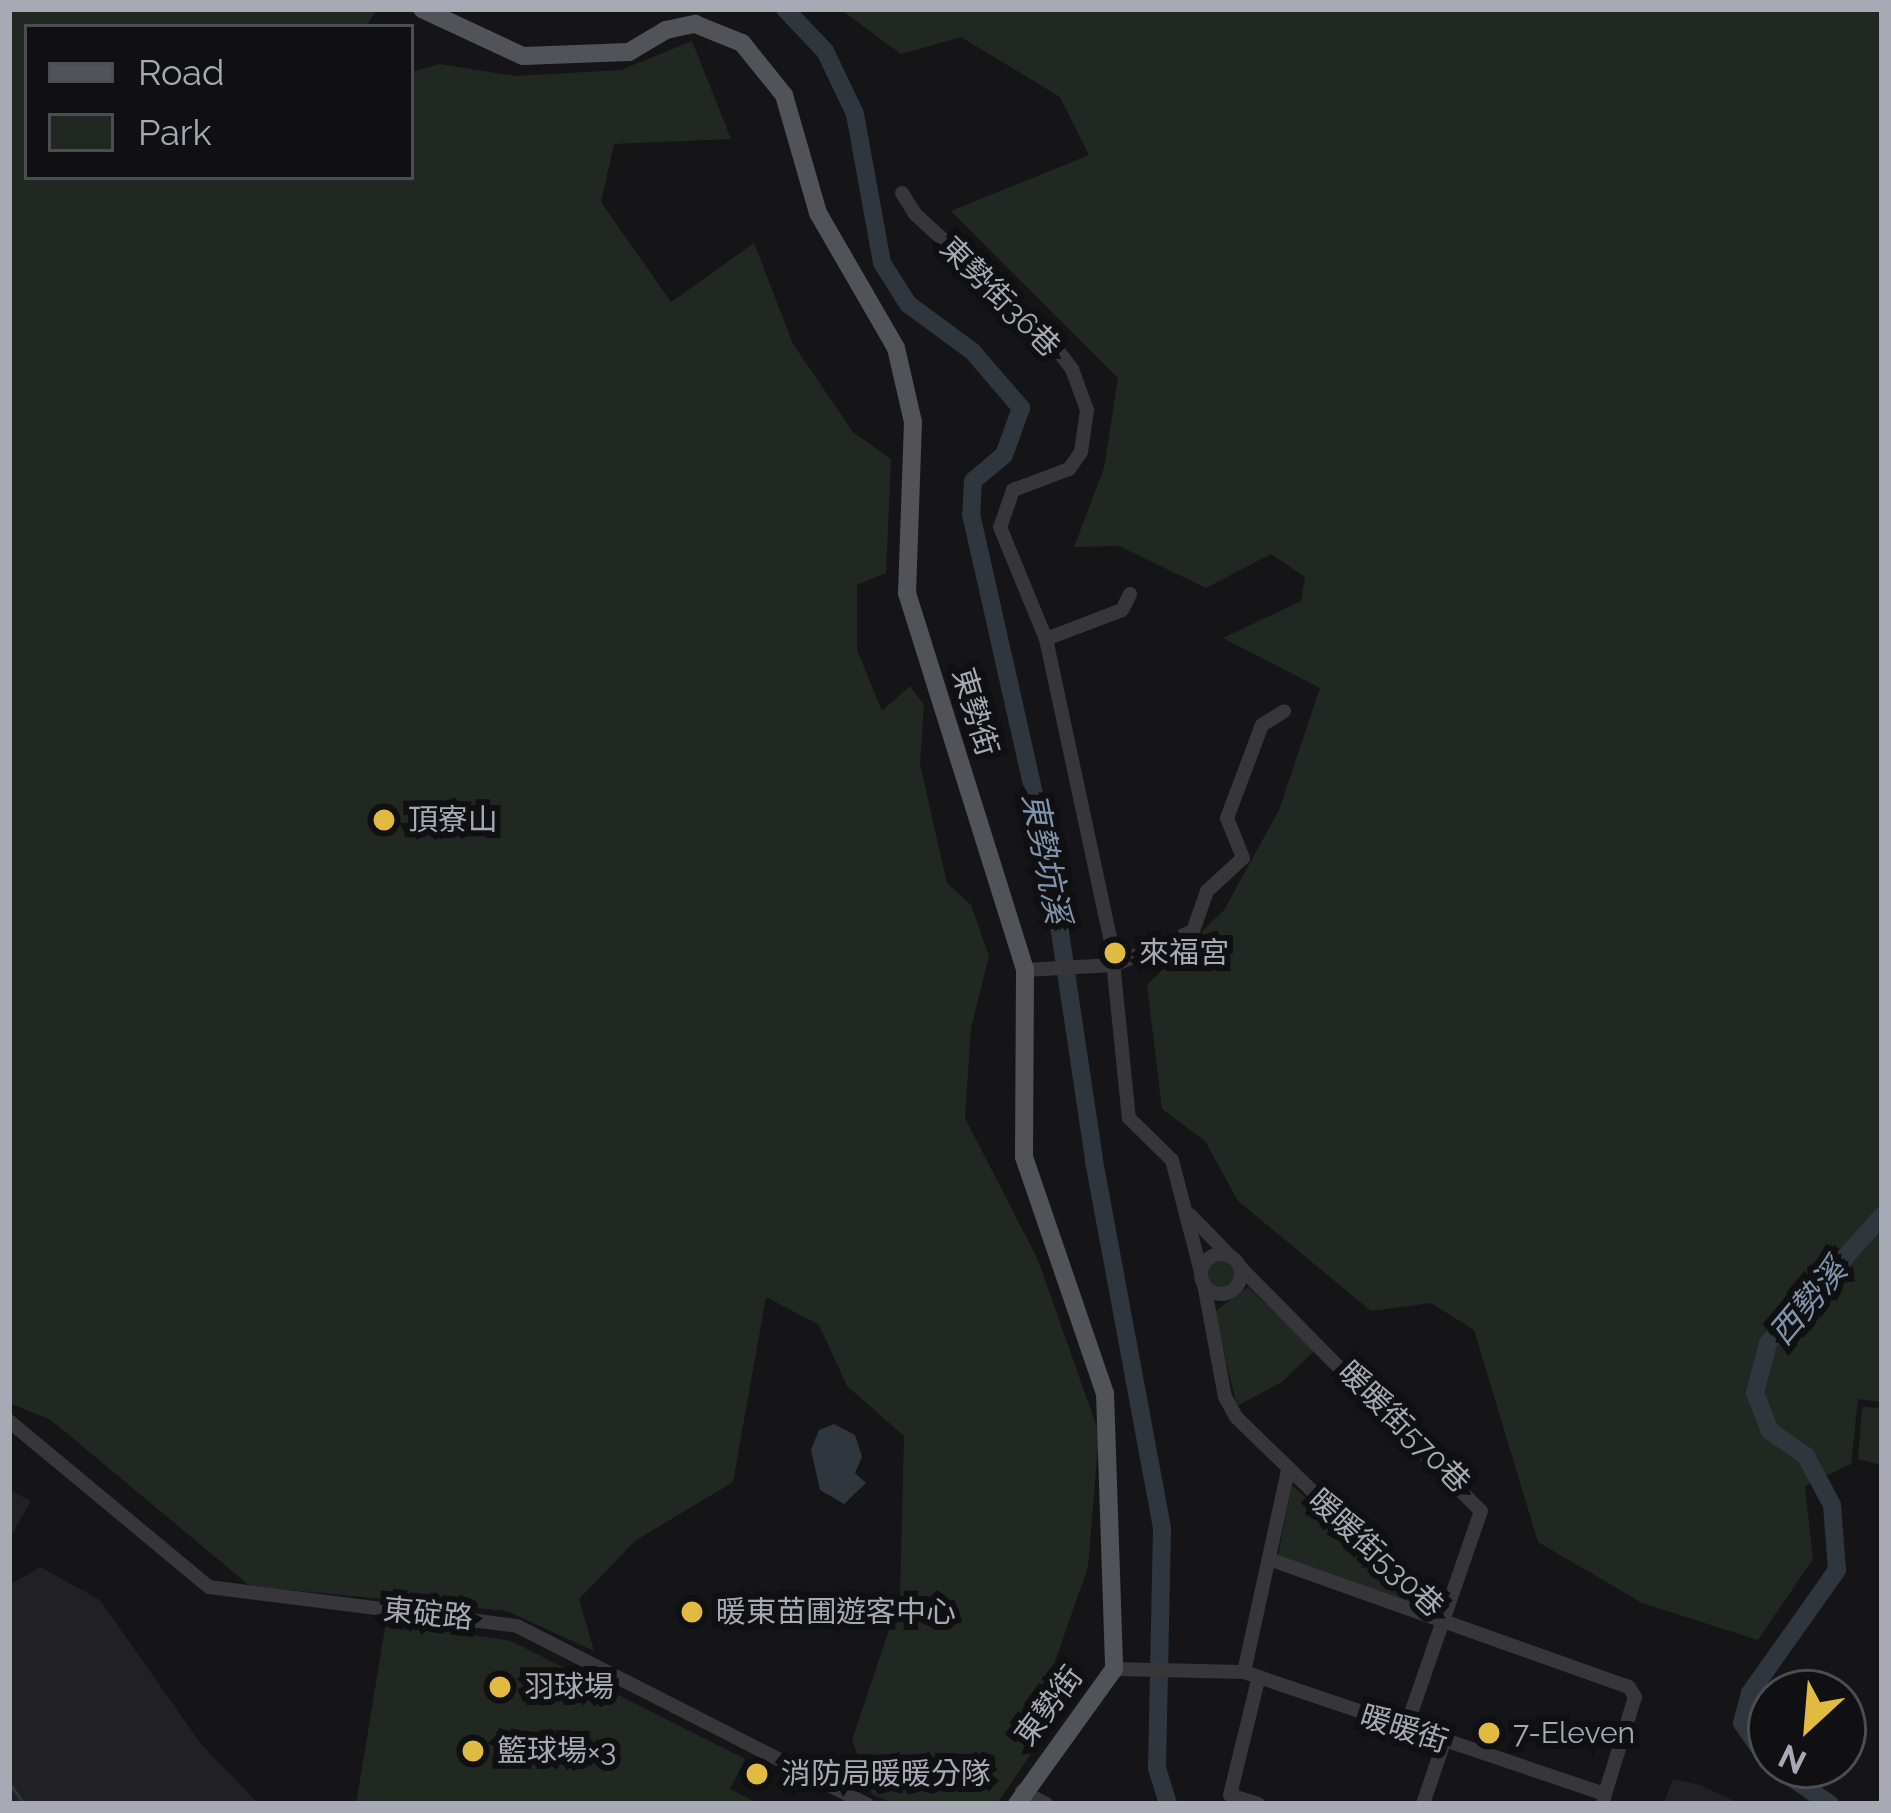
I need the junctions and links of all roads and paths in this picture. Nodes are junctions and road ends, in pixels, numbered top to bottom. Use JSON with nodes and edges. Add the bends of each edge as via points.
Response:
{"nodes":[{"id":1,"x":422,"y":9,"type":"edge"},
{"id":2,"x":902,"y":194,"type":"dead end"},
{"id":3,"x":1130,"y":594,"type":"dead end"},
{"id":4,"x":1046,"y":639,"type":"junction"},
{"id":5,"x":1284,"y":711,"type":"dead end"},
{"id":6,"x":1108,"y":965,"type":"junction"},
{"id":7,"x":1033,"y":970,"type":"junction"},
{"id":8,"x":1187,"y":1211,"type":"junction"},
{"id":9,"x":1235,"y":1261,"type":"junction"},
{"id":10,"x":1202,"y":1278,"type":"junction"},
{"id":11,"x":9,"y":1421,"type":"edge"},
{"id":12,"x":1288,"y":1471,"type":"junction"},
{"id":13,"x":1272,"y":1560,"type":"junction"},
{"id":14,"x":1446,"y":1620,"type":"junction"},
{"id":15,"x":1121,"y":1669,"type":"junction"},
{"id":16,"x":1251,"y":1676,"type":"junction"},
{"id":17,"x":1405,"y":1730,"type":"junction"},
{"id":18,"x":1444,"y":1742,"type":"junction"},
{"id":19,"x":1019,"y":1797,"type":"edge"},
{"id":20,"x":1604,"y":1799,"type":"edge"},
{"id":21,"x":867,"y":1804,"type":"edge"},
{"id":22,"x":1046,"y":1804,"type":"edge"},
{"id":23,"x":1258,"y":1804,"type":"edge"},
{"id":24,"x":1424,"y":1804,"type":"edge"}],
"edges":[{"from":1,"to":7,"type":"main road","name":"東勢街","via":[[523,56],[629,52],[666,30],[709,26],[742,43],[784,95],[818,213],[896,348],[913,422],[908,593]]},
{"from":2,"to":4,"type":"street","name":"東勢街36巷","via":[[1044,332],[1072,369],[1087,410],[1081,452],[1069,469],[1013,490],[1000,510],[1004,543]]},
{"from":3,"to":4,"type":"street","via":[[1122,610]]},
{"from":4,"to":6,"type":"street","name":"東勢街36巷"},
{"from":5,"to":6,"type":"street","via":[[1262,724],[1227,818],[1243,858],[1208,891],[1193,931]]},
{"from":6,"to":7,"type":"street"},
{"from":6,"to":8,"type":"street","via":[[1129,1118],[1172,1160]]},
{"from":7,"to":15,"type":"main road","name":"東勢街","via":[[1024,1157],[1105,1393]]},
{"from":8,"to":9,"type":"street","name":"暖暖街570巷"},
{"from":8,"to":10,"type":"street","name":"暖暖街530巷"},
{"from":9,"to":10,"type":"street","via":[[1211,1256]]},
{"from":9,"to":10,"type":"street","via":[[1233,1290],[1220,1294]]},
{"from":9,"to":14,"type":"street","name":"暖暖街570巷","via":[[1475,1500],[1481,1525]]},
{"from":10,"to":12,"type":"street","name":"暖暖街530巷","via":[[1225,1397]]},
{"from":11,"to":21,"type":"street","name":"東碇路","via":[[209,1587],[518,1626]]},
{"from":12,"to":13,"type":"street"},
{"from":12,"to":14,"type":"street","name":"暖暖街530巷"},
{"from":13,"to":14,"type":"street"},
{"from":13,"to":16,"type":"street"},
{"from":14,"to":17,"type":"street","name":"暖暖街570巷"},
{"from":14,"to":20,"type":"street","name":"暖暖街530巷","via":[[1629,1687],[1635,1697]]},
{"from":15,"to":16,"type":"street","name":"暖暖街"},
{"from":15,"to":19,"type":"main road","name":"東勢街"},
{"from":16,"to":17,"type":"street","name":"暖暖街"},
{"from":16,"to":23,"type":"street","via":[[1230,1795]]},
{"from":17,"to":18,"type":"street","name":"暖暖街"},
{"from":18,"to":20,"type":"street","name":"暖暖街"},
{"from":18,"to":24,"type":"street"},
{"from":19,"to":22,"type":"street"}]}
